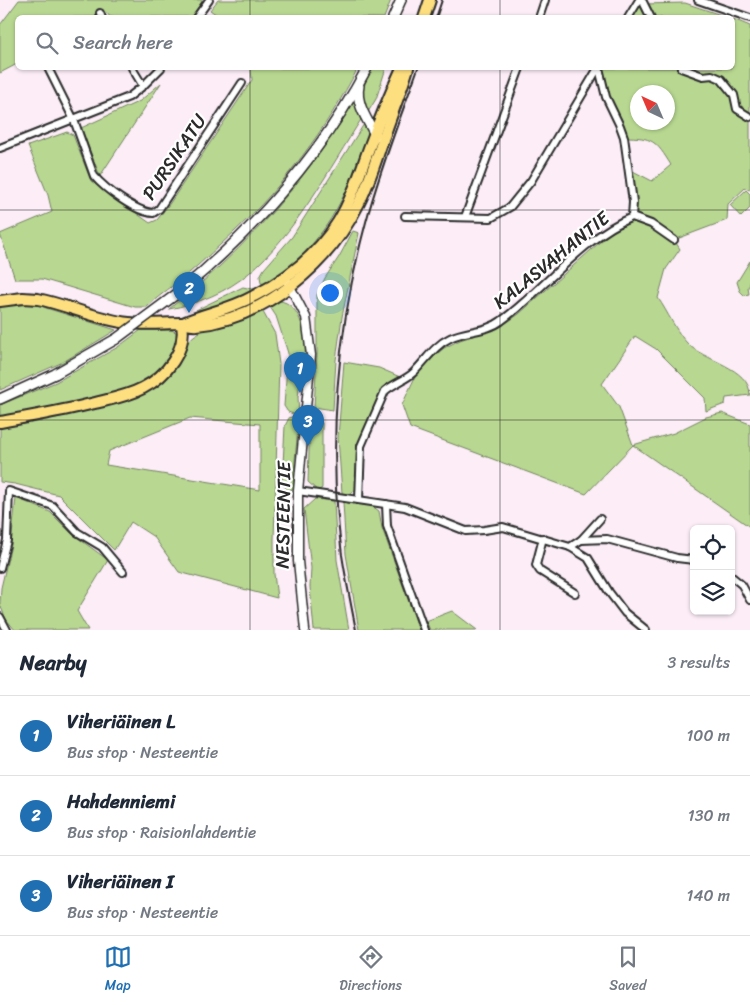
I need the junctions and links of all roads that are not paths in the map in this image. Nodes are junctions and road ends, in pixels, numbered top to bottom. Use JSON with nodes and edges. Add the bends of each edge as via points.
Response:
{"nodes":[{"id":1,"x":209,"y":0,"type":"edge"},
{"id":2,"x":401,"y":0,"type":"edge"},
{"id":3,"x":430,"y":0,"type":"edge"},
{"id":4,"x":545,"y":0,"type":"edge"},
{"id":5,"x":641,"y":0,"type":"edge"},
{"id":6,"x":698,"y":0,"type":"edge"},
{"id":7,"x":198,"y":15,"type":"edge"},
{"id":8,"x":394,"y":15,"type":"edge"},
{"id":9,"x":425,"y":15,"type":"edge"},
{"id":10,"x":540,"y":15,"type":"edge"},
{"id":11,"x":630,"y":15,"type":"edge"},
{"id":12,"x":649,"y":15,"type":"edge"},
{"id":13,"x":750,"y":18,"type":"edge"},
{"id":14,"x":49,"y":70,"type":"edge"},
{"id":15,"x":133,"y":70,"type":"edge"},
{"id":16,"x":158,"y":70,"type":"edge"},
{"id":17,"x":366,"y":70,"type":"edge"},
{"id":18,"x":401,"y":70,"type":"edge"},
{"id":19,"x":407,"y":70,"type":"edge"},
{"id":20,"x":519,"y":70,"type":"edge"},
{"id":21,"x":597,"y":70,"type":"edge"},
{"id":22,"x":599,"y":70,"type":"edge"},
{"id":23,"x":686,"y":70,"type":"edge"},
{"id":24,"x":362,"y":78,"type":"junction"},
{"id":25,"x":242,"y":83,"type":"dead end"},
{"id":26,"x":143,"y":86,"type":"junction"},
{"id":27,"x":750,"y":117,"type":"edge"},
{"id":28,"x":74,"y":120,"type":"junction"},
{"id":29,"x":374,"y":134,"type":"junction"},
{"id":30,"x":1,"y":146,"type":"edge"},
{"id":31,"x":381,"y":146,"type":"junction"},
{"id":32,"x":405,"y":216,"type":"dead end"},
{"id":33,"x":632,"y":217,"type":"junction"},
{"id":34,"x":465,"y":218,"type":"junction"},
{"id":35,"x":674,"y":240,"type":"dead end"},
{"id":36,"x":288,"y":281,"type":"junction"},
{"id":37,"x":0,"y":301,"type":"edge"},
{"id":38,"x":182,"y":323,"type":"junction"},
{"id":39,"x":0,"y":400,"type":"edge"},
{"id":40,"x":0,"y":422,"type":"edge"},
{"id":41,"x":298,"y":491,"type":"junction"},
{"id":42,"x":359,"y":500,"type":"junction"},
{"id":43,"x":386,"y":504,"type":"junction"},
{"id":44,"x":600,"y":519,"type":"dead end"},
{"id":45,"x":543,"y":538,"type":"junction"},
{"id":46,"x":581,"y":540,"type":"junction"},
{"id":47,"x":572,"y":548,"type":"junction"},
{"id":48,"x":690,"y":560,"type":"edge"},
{"id":49,"x":0,"y":568,"type":"edge"},
{"id":50,"x":123,"y":572,"type":"dead end"},
{"id":51,"x":735,"y":579,"type":"edge"},
{"id":52,"x":575,"y":593,"type":"dead end"},
{"id":53,"x":750,"y":600,"type":"edge"},
{"id":54,"x":0,"y":617,"type":"edge"},
{"id":55,"x":7,"y":630,"type":"edge"},
{"id":56,"x":305,"y":630,"type":"edge"},
{"id":57,"x":424,"y":630,"type":"edge"},
{"id":58,"x":646,"y":630,"type":"edge"}],
"edges":[{"from":1,"to":7,"type":"street"},
{"from":2,"to":8,"type":"main road"},
{"from":3,"to":9,"type":"main road"},
{"from":4,"to":10,"type":"street"},
{"from":5,"to":11,"type":"street"},
{"from":5,"to":12,"type":"street"},
{"from":6,"to":13,"type":"street"},
{"from":14,"to":28,"type":"street"},
{"from":15,"to":26,"type":"street"},
{"from":16,"to":26,"type":"street"},
{"from":17,"to":24,"type":"main road"},
{"from":18,"to":29,"type":"main road"},
{"from":19,"to":31,"type":"main road"},
{"from":20,"to":34,"type":"street"},
{"from":21,"to":34,"type":"street","via":[[531,181],[510,207],[490,218]]},
{"from":22,"to":33,"type":"street","name":"KALASVAHANTIE","via":[[606,97],[624,137]]},
{"from":23,"to":27,"type":"street","via":[[720,79],[734,95],[737,110]]},
{"from":24,"to":29,"type":"main road","via":[[358,96]]},
{"from":24,"to":39,"type":"main road","bridge":true,"via":[[323,139],[275,200],[236,242],[178,293],[116,338],[54,374]]},
{"from":25,"to":28,"type":"street","name":"PURSIKATU","via":[[159,209],[153,213],[131,204],[99,182]]},
{"from":26,"to":28,"type":"street","via":[[129,98]]},
{"from":28,"to":30,"type":"street"},
{"from":29,"to":31,"type":"main road"},
{"from":29,"to":36,"type":"main road","via":[[351,196],[338,220]]},
{"from":31,"to":36,"type":"main road","via":[[360,202],[344,228],[320,258]]},
{"from":32,"to":34,"type":"street"},
{"from":33,"to":35,"type":"street","name":"KALASVAHANTIE","via":[[651,224]]},
{"from":33,"to":42,"type":"street","name":"KALASVAHANTIE","via":[[618,223],[583,250],[499,323],[450,338],[431,352],[413,373],[390,386],[361,446]]},
{"from":36,"to":38,"type":"main road","via":[[258,306],[231,317],[195,326]]},
{"from":36,"to":41,"type":"street","name":"NESTEENTIE","via":[[306,317],[311,356]]},
{"from":37,"to":38,"type":"main road","via":[[38,299],[127,323]]},
{"from":38,"to":40,"type":"main road","via":[[183,340],[177,354],[165,373],[144,388],[68,409]]},
{"from":41,"to":42,"type":"street"},
{"from":41,"to":56,"type":"street","name":"NESTEENTIE","via":[[298,561]]},
{"from":42,"to":43,"type":"street"},
{"from":43,"to":45,"type":"street","via":[[405,507],[466,531],[502,527]]},
{"from":43,"to":57,"type":"street","via":[[386,526]]},
{"from":44,"to":46,"type":"street"},
{"from":45,"to":47,"type":"street"},
{"from":45,"to":52,"type":"street","via":[[536,565],[540,571]]},
{"from":46,"to":47,"type":"street"},
{"from":46,"to":48,"type":"street","via":[[608,539]]},
{"from":47,"to":58,"type":"street","via":[[588,558],[625,613]]},
{"from":49,"to":50,"type":"street","via":[[7,540],[9,491],[54,506],[78,532],[102,547]]},
{"from":51,"to":53,"type":"street"},
{"from":54,"to":55,"type":"street"}]}
